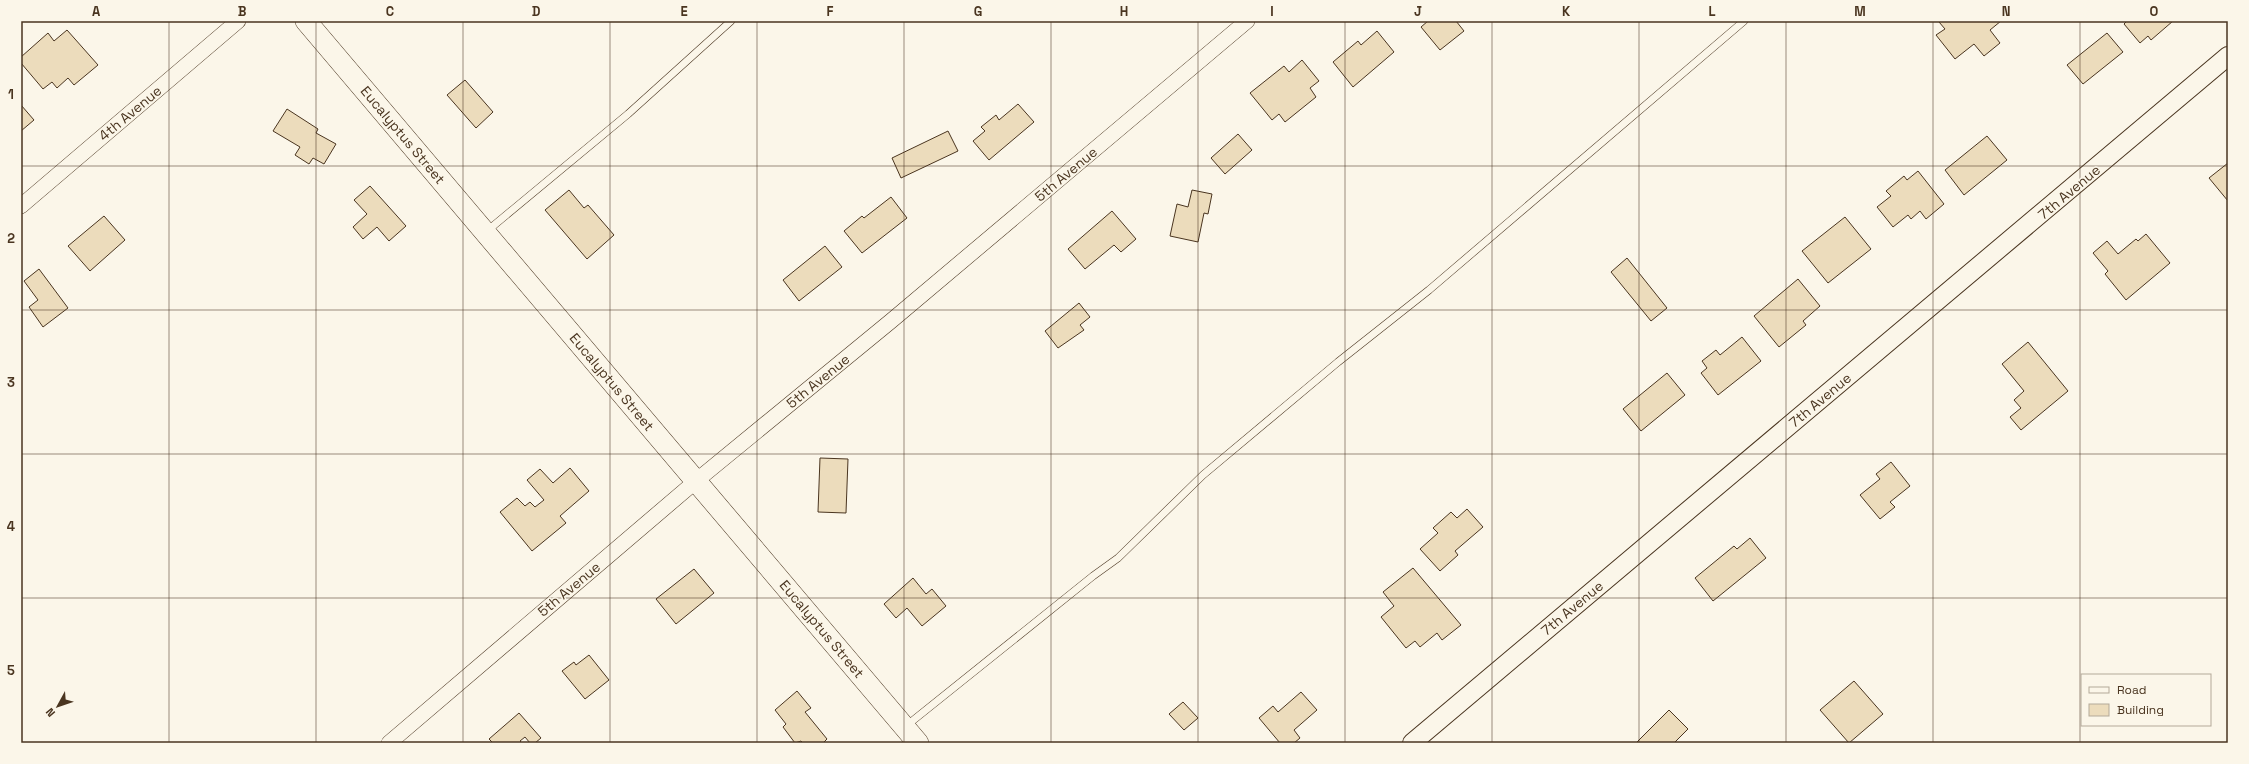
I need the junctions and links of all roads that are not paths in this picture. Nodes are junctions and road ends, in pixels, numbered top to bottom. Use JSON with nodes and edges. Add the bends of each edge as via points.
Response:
{"nodes":[{"id":1,"x":238,"y":21,"type":"edge"},
{"id":2,"x":306,"y":21,"type":"edge"},
{"id":3,"x":731,"y":21,"type":"edge"},
{"id":4,"x":1247,"y":21,"type":"edge"},
{"id":5,"x":1744,"y":21,"type":"edge"},
{"id":6,"x":2228,"y":56,"type":"edge"},
{"id":7,"x":21,"y":206,"type":"edge"},
{"id":8,"x":485,"y":232,"type":"junction"},
{"id":9,"x":696,"y":481,"type":"junction"},
{"id":10,"x":905,"y":727,"type":"junction"},
{"id":11,"x":389,"y":743,"type":"edge"},
{"id":12,"x":918,"y":743,"type":"edge"},
{"id":13,"x":1412,"y":743,"type":"edge"}],
"edges":[{"from":1,"to":7,"type":"street","name":"4th Avenue"},
{"from":2,"to":8,"type":"main road","name":"Eucalyptus Street"},
{"from":3,"to":8,"type":"lane","via":[[652,93]]},
{"from":4,"to":9,"type":"street","name":"5th Avenue","via":[[891,322]]},
{"from":5,"to":10,"type":"lane","via":[[1384,328],[1338,362],[1203,475],[1118,558]]},
{"from":6,"to":13,"type":"street","name":"7th Avenue"},
{"from":8,"to":9,"type":"main road","name":"Eucalyptus Street"},
{"from":9,"to":10,"type":"main road","name":"Eucalyptus Street"},
{"from":9,"to":11,"type":"street","name":"5th Avenue"},
{"from":10,"to":12,"type":"main road","name":"Eucalyptus Street"}]}
